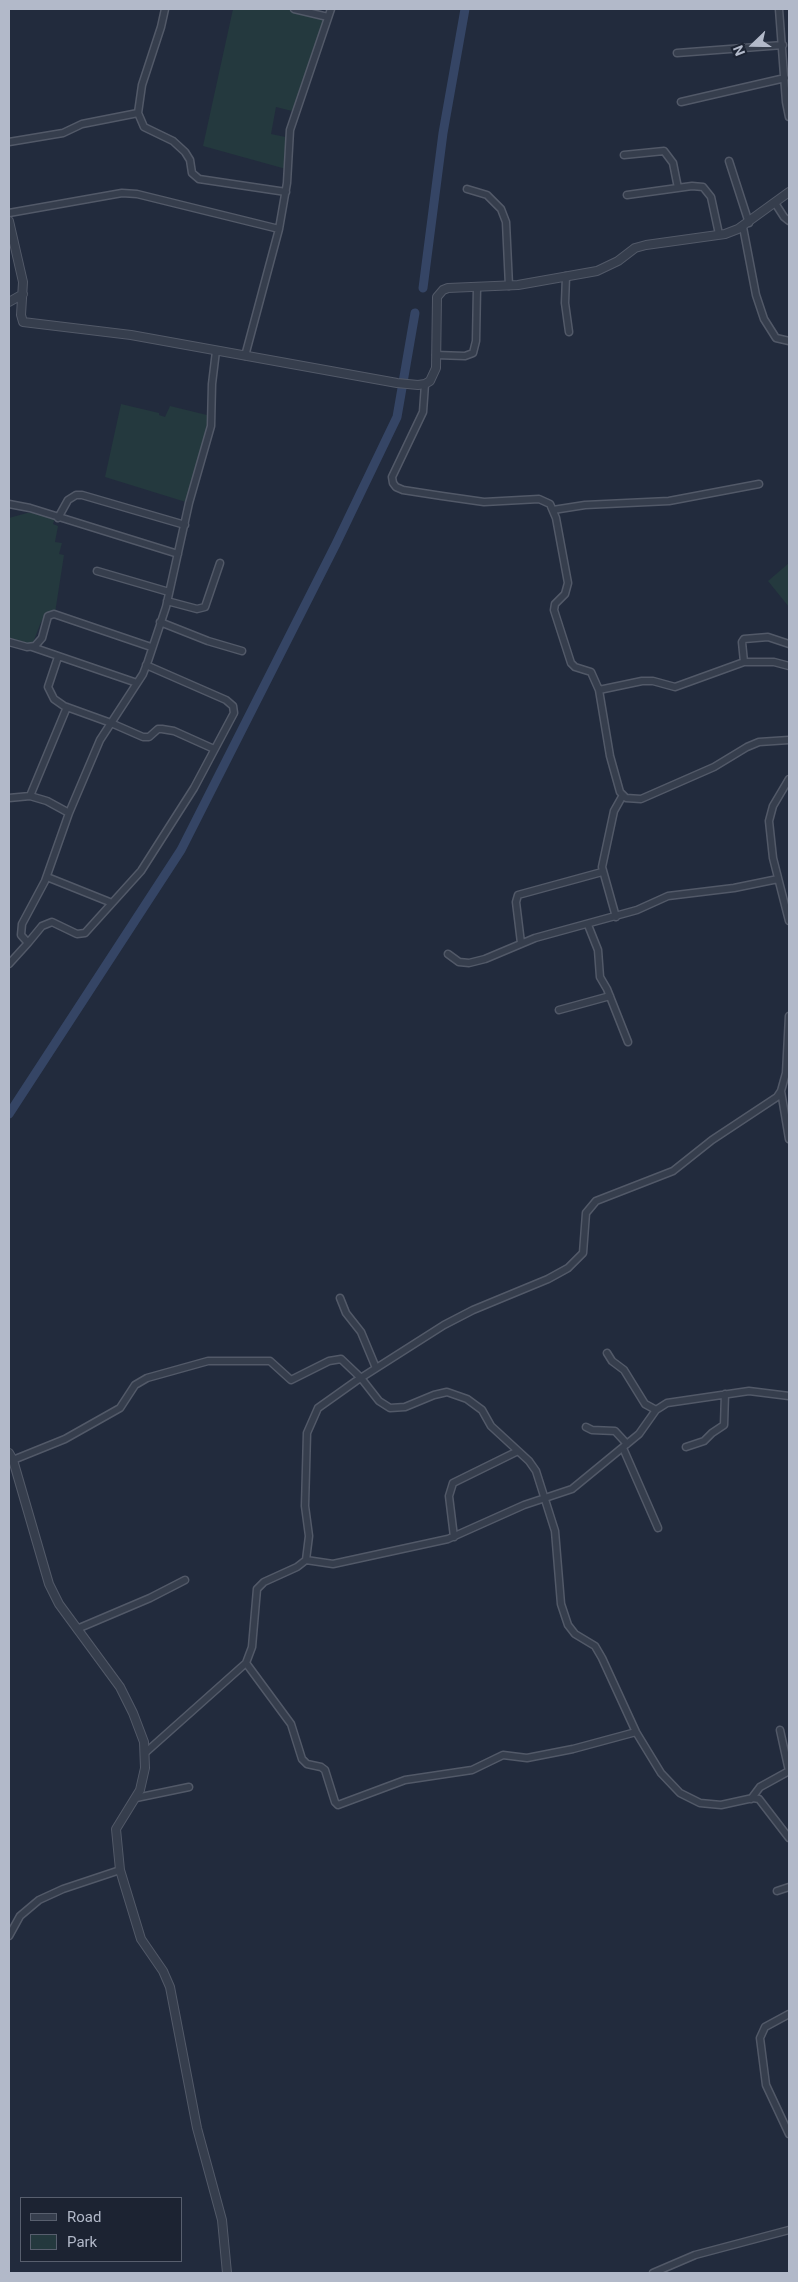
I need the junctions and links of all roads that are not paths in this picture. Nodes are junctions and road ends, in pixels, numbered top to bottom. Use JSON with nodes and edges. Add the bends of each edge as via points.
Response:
{"nodes":[{"id":1,"x":165,"y":9,"type":"edge"},
{"id":2,"x":294,"y":9,"type":"edge"},
{"id":3,"x":331,"y":9,"type":"edge"},
{"id":4,"x":779,"y":9,"type":"edge"},
{"id":5,"x":328,"y":17,"type":"junction"},
{"id":6,"x":783,"y":45,"type":"junction"},
{"id":7,"x":677,"y":53,"type":"dead end"},
{"id":8,"x":785,"y":78,"type":"junction"},
{"id":9,"x":681,"y":102,"type":"dead end"},
{"id":10,"x":138,"y":113,"type":"junction"},
{"id":11,"x":789,"y":117,"type":"edge"},
{"id":12,"x":9,"y":142,"type":"edge"},
{"id":13,"x":624,"y":154,"type":"dead end"},
{"id":14,"x":729,"y":162,"type":"dead end"},
{"id":15,"x":678,"y":188,"type":"junction"},
{"id":16,"x":467,"y":189,"type":"dead end"},
{"id":17,"x":286,"y":192,"type":"junction"},
{"id":18,"x":789,"y":192,"type":"edge"},
{"id":19,"x":627,"y":195,"type":"dead end"},
{"id":20,"x":775,"y":203,"type":"junction"},
{"id":21,"x":9,"y":213,"type":"edge"},
{"id":22,"x":9,"y":220,"type":"edge"},
{"id":23,"x":789,"y":221,"type":"edge"},
{"id":24,"x":746,"y":225,"type":"junction"},
{"id":25,"x":279,"y":229,"type":"junction"},
{"id":26,"x":719,"y":234,"type":"junction"},
{"id":27,"x":566,"y":276,"type":"junction"},
{"id":28,"x":509,"y":286,"type":"junction"},
{"id":29,"x":477,"y":288,"type":"junction"},
{"id":30,"x":23,"y":294,"type":"junction"},
{"id":31,"x":9,"y":302,"type":"edge"},
{"id":32,"x":569,"y":332,"type":"dead end"},
{"id":33,"x":789,"y":340,"type":"edge"},
{"id":34,"x":216,"y":351,"type":"junction"},
{"id":35,"x":436,"y":355,"type":"junction"},
{"id":36,"x":245,"y":356,"type":"junction"},
{"id":37,"x":422,"y":385,"type":"junction"},
{"id":38,"x":759,"y":484,"type":"dead end"},
{"id":39,"x":9,"y":504,"type":"edge"},
{"id":40,"x":553,"y":510,"type":"junction"},
{"id":41,"x":58,"y":518,"type":"junction"},
{"id":42,"x":185,"y":525,"type":"junction"},
{"id":43,"x":178,"y":554,"type":"junction"},
{"id":44,"x":220,"y":563,"type":"dead end"},
{"id":45,"x":97,"y":571,"type":"dead end"},
{"id":46,"x":170,"y":592,"type":"junction"},
{"id":47,"x":167,"y":601,"type":"junction"},
{"id":48,"x":160,"y":622,"type":"junction"},
{"id":49,"x":9,"y":642,"type":"edge"},
{"id":50,"x":789,"y":644,"type":"edge"},
{"id":51,"x":32,"y":647,"type":"junction"},
{"id":52,"x":151,"y":647,"type":"junction"},
{"id":53,"x":242,"y":651,"type":"dead end"},
{"id":54,"x":58,"y":657,"type":"junction"},
{"id":55,"x":744,"y":662,"type":"junction"},
{"id":56,"x":146,"y":665,"type":"junction"},
{"id":57,"x":789,"y":666,"type":"edge"},
{"id":58,"x":137,"y":683,"type":"junction"},
{"id":59,"x":599,"y":690,"type":"junction"},
{"id":60,"x":67,"y":707,"type":"junction"},
{"id":61,"x":111,"y":723,"type":"junction"},
{"id":62,"x":789,"y":740,"type":"edge"},
{"id":63,"x":214,"y":749,"type":"junction"},
{"id":64,"x":789,"y":779,"type":"edge"},
{"id":65,"x":623,"y":795,"type":"junction"},
{"id":66,"x":30,"y":796,"type":"junction"},
{"id":67,"x":9,"y":798,"type":"edge"},
{"id":68,"x":69,"y":813,"type":"junction"},
{"id":69,"x":602,"y":872,"type":"junction"},
{"id":70,"x":47,"y":877,"type":"junction"},
{"id":71,"x":778,"y":879,"type":"junction"},
{"id":72,"x":112,"y":903,"type":"junction"},
{"id":73,"x":788,"y":913,"type":"edge"},
{"id":74,"x":616,"y":917,"type":"junction"},
{"id":75,"x":789,"y":921,"type":"edge"},
{"id":76,"x":588,"y":925,"type":"junction"},
{"id":77,"x":28,"y":943,"type":"junction"},
{"id":78,"x":522,"y":944,"type":"junction"},
{"id":79,"x":448,"y":954,"type":"dead end"},
{"id":80,"x":9,"y":964,"type":"edge"},
{"id":81,"x":610,"y":996,"type":"junction"},
{"id":82,"x":559,"y":1010,"type":"dead end"},
{"id":83,"x":789,"y":1016,"type":"edge"},
{"id":84,"x":628,"y":1042,"type":"dead end"},
{"id":85,"x":781,"y":1092,"type":"junction"},
{"id":86,"x":789,"y":1139,"type":"edge"},
{"id":87,"x":340,"y":1298,"type":"dead end"},
{"id":88,"x":607,"y":1353,"type":"dead end"},
{"id":89,"x":376,"y":1368,"type":"junction"},
{"id":90,"x":361,"y":1378,"type":"junction"},
{"id":91,"x":725,"y":1394,"type":"junction"},
{"id":92,"x":789,"y":1396,"type":"edge"},
{"id":93,"x":656,"y":1410,"type":"junction"},
{"id":94,"x":586,"y":1427,"type":"dead end"},
{"id":95,"x":625,"y":1446,"type":"junction"},
{"id":96,"x":686,"y":1447,"type":"dead end"},
{"id":97,"x":518,"y":1451,"type":"junction"},
{"id":98,"x":11,"y":1456,"type":"edge"},
{"id":99,"x":545,"y":1499,"type":"junction"},
{"id":100,"x":658,"y":1528,"type":"dead end"},
{"id":101,"x":454,"y":1537,"type":"junction"},
{"id":102,"x":306,"y":1560,"type":"junction"},
{"id":103,"x":185,"y":1580,"type":"dead end"},
{"id":104,"x":78,"y":1629,"type":"junction"},
{"id":105,"x":246,"y":1664,"type":"junction"},
{"id":106,"x":780,"y":1730,"type":"dead end"},
{"id":107,"x":636,"y":1732,"type":"junction"},
{"id":108,"x":146,"y":1753,"type":"junction"},
{"id":109,"x":188,"y":1787,"type":"dead end"},
{"id":110,"x":136,"y":1798,"type":"junction"},
{"id":111,"x":751,"y":1798,"type":"junction"},
{"id":112,"x":789,"y":1838,"type":"edge"},
{"id":113,"x":120,"y":1870,"type":"junction"},
{"id":114,"x":789,"y":1887,"type":"edge"},
{"id":115,"x":777,"y":1891,"type":"dead end"},
{"id":116,"x":9,"y":1936,"type":"edge"},
{"id":117,"x":789,"y":2014,"type":"edge"},
{"id":118,"x":789,"y":2134,"type":"edge"},
{"id":119,"x":789,"y":2230,"type":"edge"},
{"id":120,"x":228,"y":2273,"type":"edge"},
{"id":121,"x":654,"y":2273,"type":"edge"}],
"edges":[{"from":1,"to":10,"type":"street","via":[[142,85]]},
{"from":2,"to":5,"type":"street"},
{"from":3,"to":5,"type":"street"},
{"from":4,"to":6,"type":"street"},
{"from":5,"to":17,"type":"street","via":[[290,130]]},
{"from":6,"to":7,"type":"street"},
{"from":6,"to":8,"type":"street"},
{"from":8,"to":9,"type":"street"},
{"from":8,"to":11,"type":"street"},
{"from":10,"to":12,"type":"street","via":[[82,124],[63,133]]},
{"from":10,"to":17,"type":"street","via":[[144,127],[173,141],[185,152],[192,173],[199,179]]},
{"from":13,"to":15,"type":"street","via":[[664,150],[673,163]]},
{"from":14,"to":24,"type":"street"},
{"from":15,"to":19,"type":"street"},
{"from":15,"to":26,"type":"street","via":[[692,186],[707,190]]},
{"from":16,"to":28,"type":"street","via":[[487,195],[501,209],[506,222]]},
{"from":17,"to":25,"type":"street"},
{"from":18,"to":20,"type":"street"},
{"from":20,"to":23,"type":"street"},
{"from":20,"to":24,"type":"street"},
{"from":21,"to":25,"type":"street","via":[[130,193]]},
{"from":22,"to":30,"type":"street"},
{"from":24,"to":26,"type":"street"},
{"from":24,"to":33,"type":"street","via":[[756,295],[764,319],[776,338]]},
{"from":25,"to":36,"type":"street"},
{"from":26,"to":27,"type":"street","via":[[635,248],[598,271]]},
{"from":27,"to":28,"type":"street"},
{"from":27,"to":32,"type":"street"},
{"from":28,"to":29,"type":"street"},
{"from":29,"to":35,"type":"street","via":[[448,288],[438,293]]},
{"from":29,"to":35,"type":"street","via":[[473,354]]},
{"from":30,"to":31,"type":"street"},
{"from":30,"to":34,"type":"street","via":[[21,315],[23,322],[29,324],[131,335]]},
{"from":34,"to":36,"type":"street"},
{"from":34,"to":42,"type":"street","via":[[211,426]]},
{"from":35,"to":37,"type":"street","via":[[433,376]]},
{"from":36,"to":37,"type":"street"},
{"from":37,"to":40,"type":"street","via":[[424,412],[392,477],[396,487],[484,502],[539,499],[550,504]]},
{"from":38,"to":40,"type":"street","via":[[669,502],[586,505]]},
{"from":39,"to":41,"type":"street"},
{"from":40,"to":59,"type":"street","via":[[568,583],[566,594],[555,604],[554,610],[571,663],[591,672]]},
{"from":41,"to":42,"type":"street","via":[[68,500],[82,495]]},
{"from":41,"to":43,"type":"street"},
{"from":42,"to":43,"type":"street"},
{"from":43,"to":46,"type":"street"},
{"from":44,"to":47,"type":"street","via":[[205,607],[198,609]]},
{"from":45,"to":46,"type":"street"},
{"from":46,"to":47,"type":"street"},
{"from":47,"to":48,"type":"street"},
{"from":48,"to":52,"type":"street"},
{"from":48,"to":53,"type":"street"},
{"from":49,"to":51,"type":"street"},
{"from":50,"to":55,"type":"street","via":[[768,638],[744,639]]},
{"from":51,"to":52,"type":"street","via":[[42,638],[48,616],[54,614]]},
{"from":51,"to":54,"type":"street"},
{"from":52,"to":56,"type":"street"},
{"from":54,"to":58,"type":"street"},
{"from":54,"to":60,"type":"street","via":[[48,687],[58,703]]},
{"from":55,"to":57,"type":"street","via":[[774,662]]},
{"from":55,"to":59,"type":"street","via":[[675,687],[642,681]]},
{"from":56,"to":58,"type":"street"},
{"from":56,"to":63,"type":"street","via":[[233,706],[234,713]]},
{"from":58,"to":61,"type":"street"},
{"from":59,"to":65,"type":"street","via":[[610,756],[616,782]]},
{"from":60,"to":61,"type":"street"},
{"from":60,"to":66,"type":"street"},
{"from":61,"to":63,"type":"street","via":[[146,738],[158,729],[174,731]]},
{"from":61,"to":68,"type":"street","via":[[100,740]]},
{"from":62,"to":65,"type":"street","via":[[759,742],[714,767],[640,799]]},
{"from":63,"to":72,"type":"street","via":[[194,788],[140,871]]},
{"from":64,"to":71,"type":"street","via":[[773,806],[769,821],[770,846]]},
{"from":65,"to":69,"type":"street","via":[[614,811]]},
{"from":66,"to":67,"type":"street"},
{"from":66,"to":68,"type":"street","via":[[48,801]]},
{"from":68,"to":70,"type":"street"},
{"from":69,"to":74,"type":"street"},
{"from":69,"to":78,"type":"street","via":[[518,895],[516,902]]},
{"from":70,"to":72,"type":"street"},
{"from":70,"to":77,"type":"street","via":[[22,924],[21,935]]},
{"from":71,"to":73,"type":"street"},
{"from":71,"to":74,"type":"street","via":[[668,896]]},
{"from":72,"to":77,"type":"street","via":[[85,933],[77,934],[52,922],[42,926]]},
{"from":73,"to":75,"type":"street"},
{"from":74,"to":76,"type":"street"},
{"from":76,"to":78,"type":"street"},
{"from":76,"to":81,"type":"street","via":[[598,950],[600,977]]},
{"from":77,"to":80,"type":"street"},
{"from":78,"to":79,"type":"street","via":[[470,963],[459,962]]},
{"from":81,"to":82,"type":"street"},
{"from":81,"to":84,"type":"street"},
{"from":83,"to":85,"type":"street","via":[[786,1073]]},
{"from":85,"to":86,"type":"street"},
{"from":85,"to":89,"type":"street","via":[[673,1171],[596,1201],[586,1213],[583,1253],[568,1268],[444,1325]]},
{"from":87,"to":89,"type":"street","via":[[346,1313],[361,1332]]},
{"from":88,"to":93,"type":"street","via":[[624,1370],[645,1404]]},
{"from":89,"to":90,"type":"street"},
{"from":90,"to":97,"type":"street","via":[[379,1401],[394,1409],[442,1392],[452,1392],[477,1406]]},
{"from":90,"to":98,"type":"street","via":[[341,1359],[291,1380],[270,1361],[208,1362],[147,1378],[136,1385],[120,1408],[66,1439]]},
{"from":90,"to":102,"type":"street","via":[[323,1402],[309,1426]]},
{"from":91,"to":92,"type":"street","via":[[749,1391]]},
{"from":91,"to":93,"type":"street","via":[[668,1403]]},
{"from":91,"to":96,"type":"street","via":[[724,1425],[704,1441]]},
{"from":93,"to":95,"type":"street","via":[[639,1434]]},
{"from":94,"to":95,"type":"street","via":[[615,1431]]},
{"from":95,"to":99,"type":"street","via":[[572,1489]]},
{"from":95,"to":100,"type":"street"},
{"from":97,"to":99,"type":"street","via":[[536,1471]]},
{"from":97,"to":101,"type":"street","via":[[453,1483],[449,1496]]},
{"from":98,"to":104,"type":"street","via":[[49,1584]]},
{"from":99,"to":101,"type":"street"},
{"from":99,"to":107,"type":"street","via":[[554,1531],[565,1617],[572,1632],[591,1643],[602,1658]]},
{"from":101,"to":102,"type":"street","via":[[333,1564]]},
{"from":102,"to":105,"type":"street","via":[[257,1589],[252,1647]]},
{"from":103,"to":104,"type":"street"},
{"from":104,"to":108,"type":"street","via":[[126,1697]]},
{"from":105,"to":107,"type":"street","via":[[291,1724],[302,1760],[324,1770],[338,1805],[405,1780],[474,1769],[503,1756],[523,1758],[573,1749]]},
{"from":105,"to":108,"type":"street"},
{"from":106,"to":111,"type":"street","via":[[789,1770],[760,1787]]},
{"from":107,"to":111,"type":"street","via":[[661,1773],[673,1788],[686,1797],[708,1805]]},
{"from":108,"to":110,"type":"street"},
{"from":109,"to":110,"type":"street"},
{"from":110,"to":113,"type":"street","via":[[116,1829]]},
{"from":111,"to":112,"type":"street","via":[[762,1802]]},
{"from":113,"to":116,"type":"street","via":[[46,1896],[20,1916]]},
{"from":113,"to":120,"type":"street","via":[[141,1939],[163,1971],[170,1988],[197,2128],[222,2220]]},
{"from":114,"to":115,"type":"street"},
{"from":117,"to":118,"type":"street","via":[[765,2027],[760,2038],[766,2085]]},
{"from":119,"to":121,"type":"street","via":[[695,2255]]}]}
